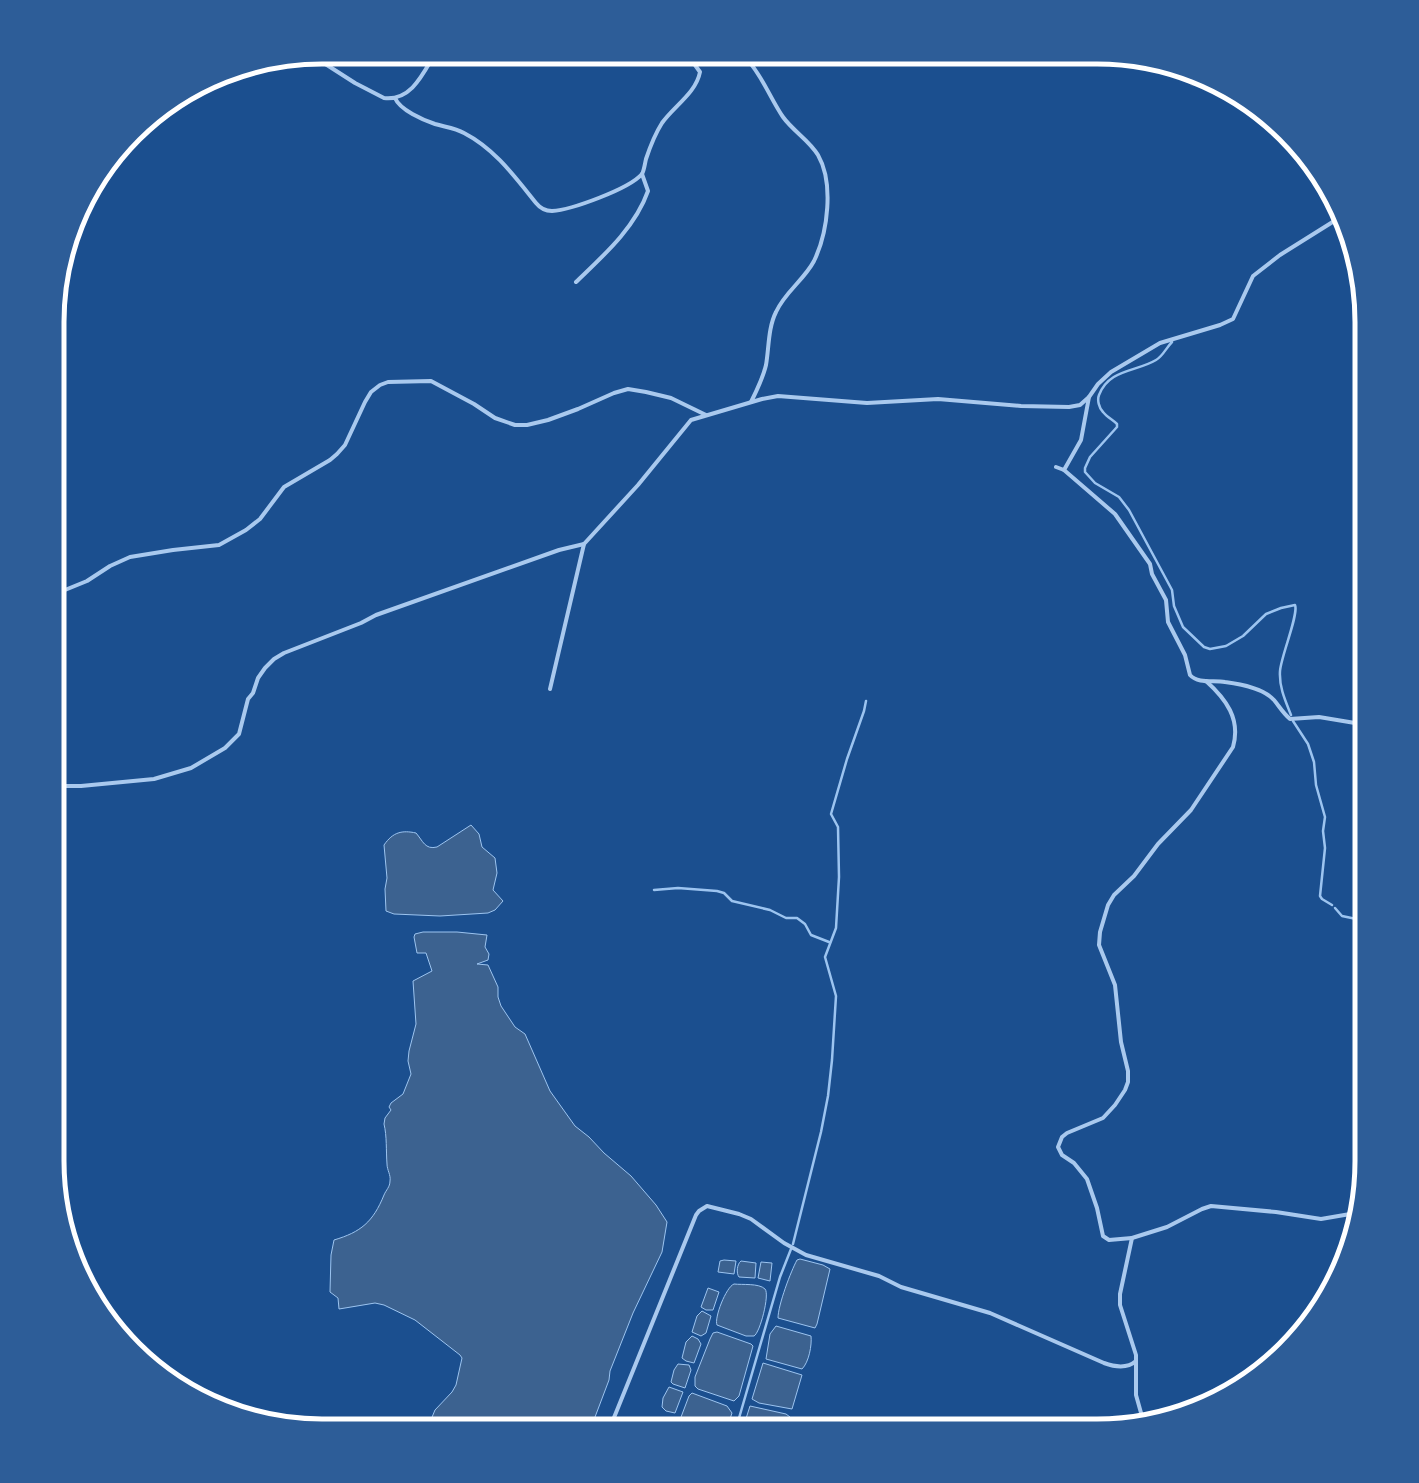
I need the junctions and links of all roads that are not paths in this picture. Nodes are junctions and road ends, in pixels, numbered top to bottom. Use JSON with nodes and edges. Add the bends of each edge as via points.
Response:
{"nodes":[{"id":1,"x":325,"y":64,"type":"edge"},
{"id":2,"x":429,"y":64,"type":"edge"},
{"id":3,"x":694,"y":64,"type":"edge"},
{"id":4,"x":751,"y":64,"type":"edge"},
{"id":5,"x":395,"y":98,"type":"junction"},
{"id":6,"x":642,"y":174,"type":"junction"},
{"id":7,"x":1334,"y":221,"type":"edge"},
{"id":8,"x":576,"y":282,"type":"dead end"},
{"id":9,"x":1089,"y":397,"type":"junction"},
{"id":10,"x":751,"y":402,"type":"junction"},
{"id":11,"x":706,"y":415,"type":"junction"},
{"id":12,"x":1056,"y":467,"type":"dead end"},
{"id":13,"x":1064,"y":470,"type":"junction"},
{"id":14,"x":584,"y":544,"type":"junction"},
{"id":15,"x":64,"y":590,"type":"edge"},
{"id":16,"x":1206,"y":681,"type":"junction"},
{"id":17,"x":550,"y":689,"type":"dead end"},
{"id":18,"x":1355,"y":723,"type":"edge"},
{"id":19,"x":64,"y":786,"type":"edge"},
{"id":20,"x":1349,"y":1214,"type":"edge"},
{"id":21,"x":1132,"y":1238,"type":"junction"},
{"id":22,"x":1136,"y":1361,"type":"junction"},
{"id":23,"x":1142,"y":1415,"type":"edge"},
{"id":24,"x":613,"y":1419,"type":"edge"}],
"edges":[{"from":1,"to":5,"type":"street","via":[[384,98]]},
{"from":2,"to":5,"type":"street","via":[[418,84]]},
{"from":3,"to":6,"type":"street","via":[[700,72],[699,79],[662,124],[652,142]]},
{"from":4,"to":10,"type":"street","via":[[782,116],[817,154],[824,168],[828,194],[819,250],[807,271],[776,312],[766,366]]},
{"from":5,"to":6,"type":"street","via":[[396,102],[416,115],[436,125],[462,131],[488,148],[536,204],[546,210],[600,198]]},
{"from":6,"to":8,"type":"street","via":[[648,191],[636,216],[610,248]]},
{"from":7,"to":9,"type":"street","via":[[1280,255],[1253,276],[1233,319],[1220,326],[1160,343],[1111,372]]},
{"from":9,"to":10,"type":"street","via":[[1080,404],[1069,407],[938,399],[867,404],[783,396]]},
{"from":9,"to":13,"type":"street","via":[[1081,440]]},
{"from":10,"to":11,"type":"street"},
{"from":11,"to":14,"type":"street","via":[[687,424],[638,485]]},
{"from":11,"to":15,"type":"street","via":[[671,398],[628,389],[548,420],[515,425],[495,418],[431,380],[388,382],[371,392],[345,446],[330,460],[284,487],[260,519],[246,530],[218,545],[130,557],[87,581]]},
{"from":12,"to":13,"type":"street"},
{"from":13,"to":16,"type":"street","via":[[1114,514],[1132,536],[1150,564],[1152,574],[1166,600],[1168,622],[1185,655],[1190,675],[1192,678]]},
{"from":14,"to":17,"type":"street"},
{"from":14,"to":19,"type":"street","via":[[559,550],[376,615],[284,653],[265,668],[258,678],[248,700],[239,734],[233,742],[191,768],[154,779]]},
{"from":16,"to":18,"type":"street","via":[[1226,682],[1261,691],[1269,695],[1290,718],[1319,717]]},
{"from":16,"to":21,"type":"street","via":[[1225,701],[1233,716],[1236,737],[1233,747],[1191,810],[1158,844],[1134,876],[1114,895],[1108,905],[1100,932],[1099,945],[1114,986],[1128,1082],[1115,1105],[1103,1118],[1067,1133],[1062,1137],[1058,1147],[1062,1155],[1074,1163],[1086,1178],[1103,1236],[1109,1240]]},
{"from":20,"to":21,"type":"street","via":[[1321,1220],[1276,1212],[1211,1206],[1167,1227]]},
{"from":21,"to":22,"type":"street","via":[[1120,1304]]},
{"from":22,"to":23,"type":"street","via":[[1136,1395]]},
{"from":22,"to":24,"type":"street","via":[[1122,1367],[1104,1363],[990,1313],[806,1255],[784,1243],[751,1219],[707,1206],[696,1215]]}]}
